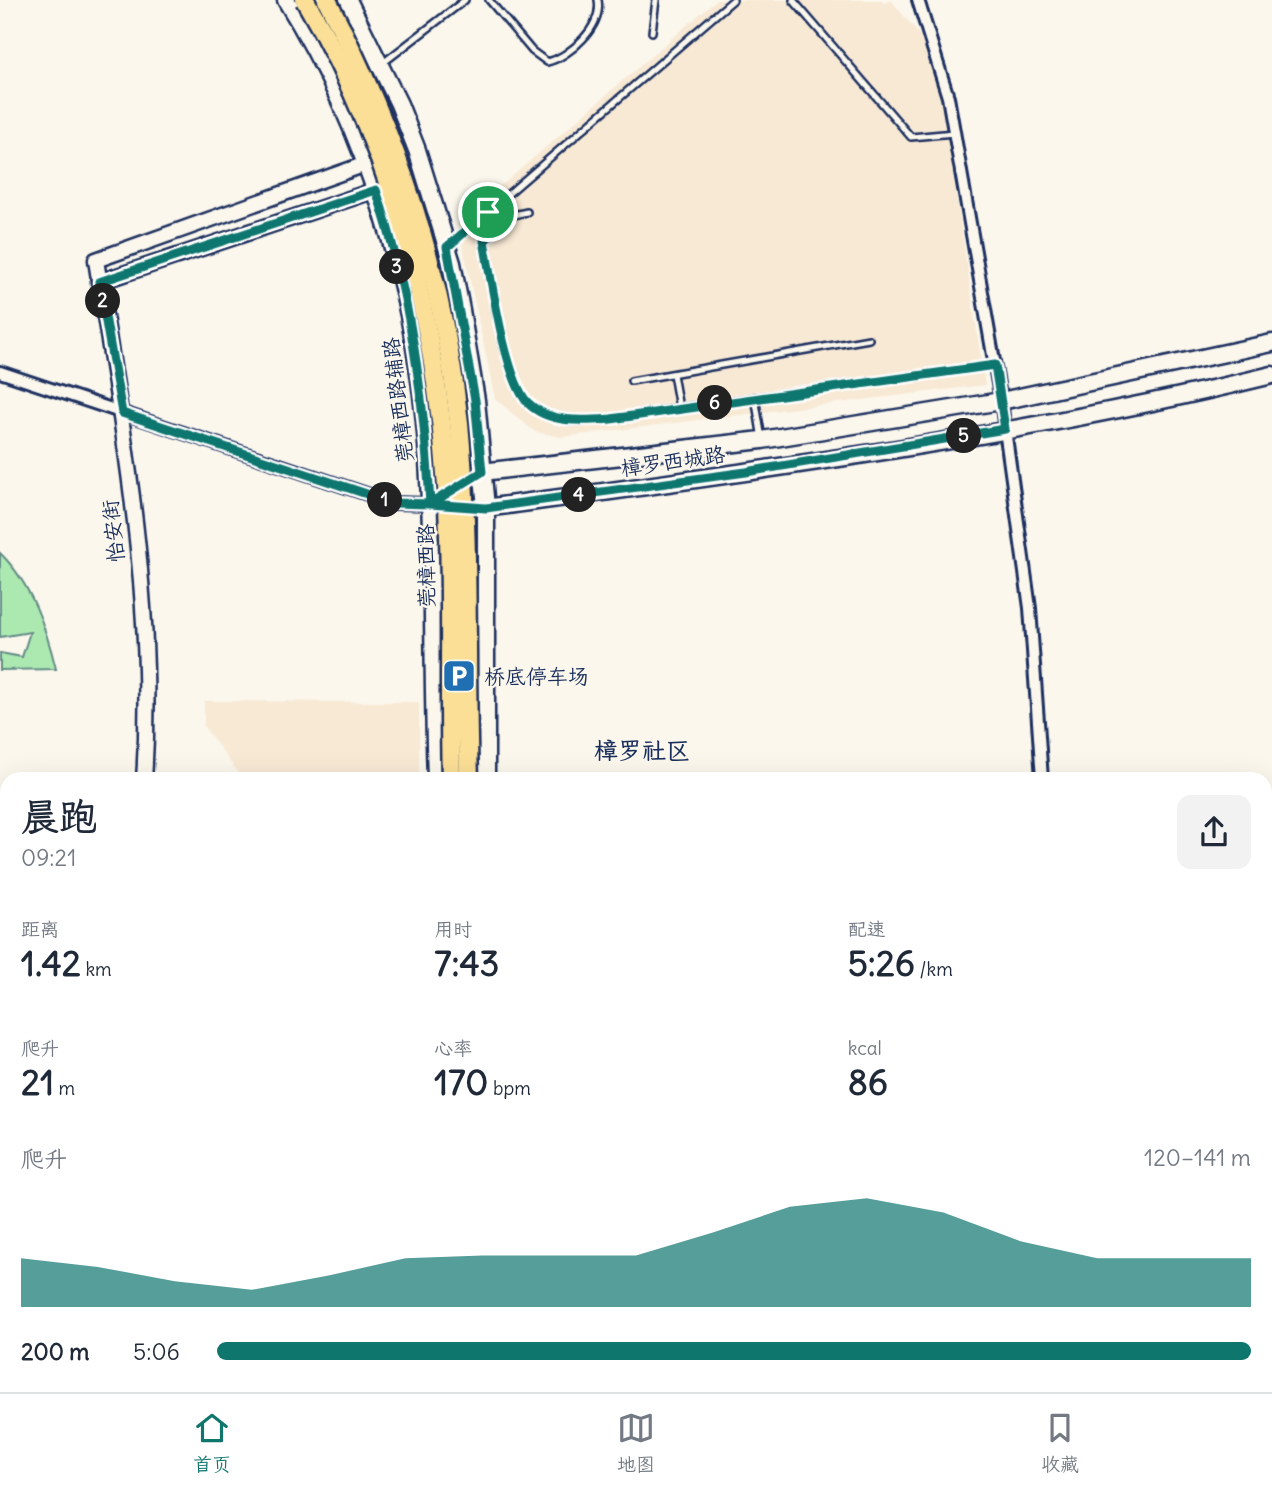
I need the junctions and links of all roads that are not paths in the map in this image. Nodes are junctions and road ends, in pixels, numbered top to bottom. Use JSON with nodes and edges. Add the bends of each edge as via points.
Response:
{"nodes":[{"id":1,"x":286,"y":0,"type":"edge"},
{"id":2,"x":305,"y":0,"type":"edge"},
{"id":3,"x":327,"y":0,"type":"edge"},
{"id":4,"x":348,"y":0,"type":"edge"},
{"id":5,"x":465,"y":0,"type":"edge"},
{"id":6,"x":489,"y":0,"type":"edge"},
{"id":7,"x":598,"y":0,"type":"edge"},
{"id":8,"x":656,"y":0,"type":"edge"},
{"id":9,"x":733,"y":0,"type":"edge"},
{"id":10,"x":793,"y":0,"type":"edge"},
{"id":11,"x":918,"y":0,"type":"edge"},
{"id":12,"x":652,"y":33,"type":"dead end"},
{"id":13,"x":380,"y":65,"type":"junction"},
{"id":14,"x":955,"y":132,"type":"junction"},
{"id":15,"x":366,"y":164,"type":"junction"},
{"id":16,"x":376,"y":190,"type":"junction"},
{"id":17,"x":498,"y":203,"type":"junction"},
{"id":18,"x":527,"y":212,"type":"dead end"},
{"id":19,"x":509,"y":216,"type":"junction"},
{"id":20,"x":447,"y":247,"type":"junction"},
{"id":21,"x":99,"y":282,"type":"junction"},
{"id":22,"x":869,"y":339,"type":"dead end"},
{"id":23,"x":1272,"y":343,"type":"edge"},
{"id":24,"x":995,"y":365,"type":"junction"},
{"id":25,"x":0,"y":372,"type":"edge"},
{"id":26,"x":673,"y":374,"type":"junction"},
{"id":27,"x":1272,"y":375,"type":"edge"},
{"id":28,"x":631,"y":381,"type":"dead end"},
{"id":29,"x":755,"y":397,"type":"junction"},
{"id":30,"x":1001,"y":401,"type":"junction"},
{"id":31,"x":679,"y":408,"type":"junction"},
{"id":32,"x":122,"y":413,"type":"junction"},
{"id":33,"x":1005,"y":429,"type":"junction"},
{"id":34,"x":762,"y":440,"type":"junction"},
{"id":35,"x":482,"y":472,"type":"junction"},
{"id":36,"x":430,"y":504,"type":"junction"},
{"id":37,"x":486,"y":508,"type":"junction"},
{"id":38,"x":485,"y":629,"type":"junction"},
{"id":39,"x":434,"y":630,"type":"junction"},
{"id":40,"x":144,"y":772,"type":"edge"},
{"id":41,"x":436,"y":772,"type":"edge"},
{"id":42,"x":451,"y":772,"type":"edge"},
{"id":43,"x":469,"y":772,"type":"edge"},
{"id":44,"x":486,"y":772,"type":"edge"},
{"id":45,"x":1042,"y":772,"type":"edge"}],
"edges":[{"from":1,"to":15,"type":"main road","name":"莞樟西路辅路","via":[[327,73]]},
{"from":2,"to":42,"type":"main road","name":"莞樟西路","bridge":true,"via":[[350,87],[384,169],[404,228],[424,315],[447,489]]},
{"from":3,"to":43,"type":"main road","name":"莞樟西路","bridge":true,"via":[[400,159],[441,311],[462,460]]},
{"from":4,"to":13,"type":"main road"},
{"from":5,"to":13,"type":"lane"},
{"from":6,"to":7,"type":"lane","via":[[547,62],[573,49],[597,16]]},
{"from":8,"to":12,"type":"lane"},
{"from":9,"to":17,"type":"lane"},
{"from":10,"to":14,"type":"lane","via":[[911,137]]},
{"from":11,"to":14,"type":"street"},
{"from":13,"to":20,"type":"main road","via":[[417,150]]},
{"from":14,"to":24,"type":"street"},
{"from":15,"to":16,"type":"main road","name":"莞樟西路辅路"},
{"from":15,"to":21,"type":"street","name":"怡安街","via":[[96,260]]},
{"from":16,"to":21,"type":"street"},
{"from":16,"to":36,"type":"main road","name":"莞樟西路辅路","via":[[414,342]]},
{"from":17,"to":19,"type":"lane"},
{"from":17,"to":20,"type":"lane"},
{"from":18,"to":19,"type":"lane"},
{"from":19,"to":31,"type":"lane","via":[[484,241],[511,370],[527,402],[570,421]]},
{"from":20,"to":35,"type":"main road","via":[[474,389]]},
{"from":21,"to":32,"type":"street","name":"怡安街"},
{"from":22,"to":26,"type":"lane"},
{"from":23,"to":30,"type":"main road","name":"樟罗西城路"},
{"from":24,"to":29,"type":"lane"},
{"from":24,"to":30,"type":"street"},
{"from":25,"to":32,"type":"street"},
{"from":26,"to":28,"type":"lane"},
{"from":26,"to":31,"type":"lane"},
{"from":27,"to":33,"type":"main road","name":"樟罗西城路"},
{"from":29,"to":31,"type":"lane"},
{"from":29,"to":34,"type":"lane"},
{"from":30,"to":33,"type":"street"},
{"from":30,"to":34,"type":"main road","name":"樟罗西城路"},
{"from":32,"to":36,"type":"street","via":[[394,503]]},
{"from":32,"to":40,"type":"street","name":"怡安街","via":[[144,637]]},
{"from":33,"to":37,"type":"main road","name":"樟罗西城路","via":[[746,472]]},
{"from":33,"to":45,"type":"street","via":[[1030,608]]},
{"from":34,"to":35,"type":"main road","name":"樟罗西城路"},
{"from":35,"to":36,"type":"main road","name":"樟罗西城路"},
{"from":35,"to":37,"type":"main road"},
{"from":36,"to":37,"type":"main road","name":"樟罗西城路"},
{"from":36,"to":39,"type":"main road","name":"莞樟西路辅路"},
{"from":37,"to":38,"type":"main road"},
{"from":38,"to":39,"type":"main road","via":[[477,612],[460,605],[442,613]]},
{"from":38,"to":44,"type":"main road"},
{"from":39,"to":41,"type":"main road","name":"莞樟西路辅路"}]}
